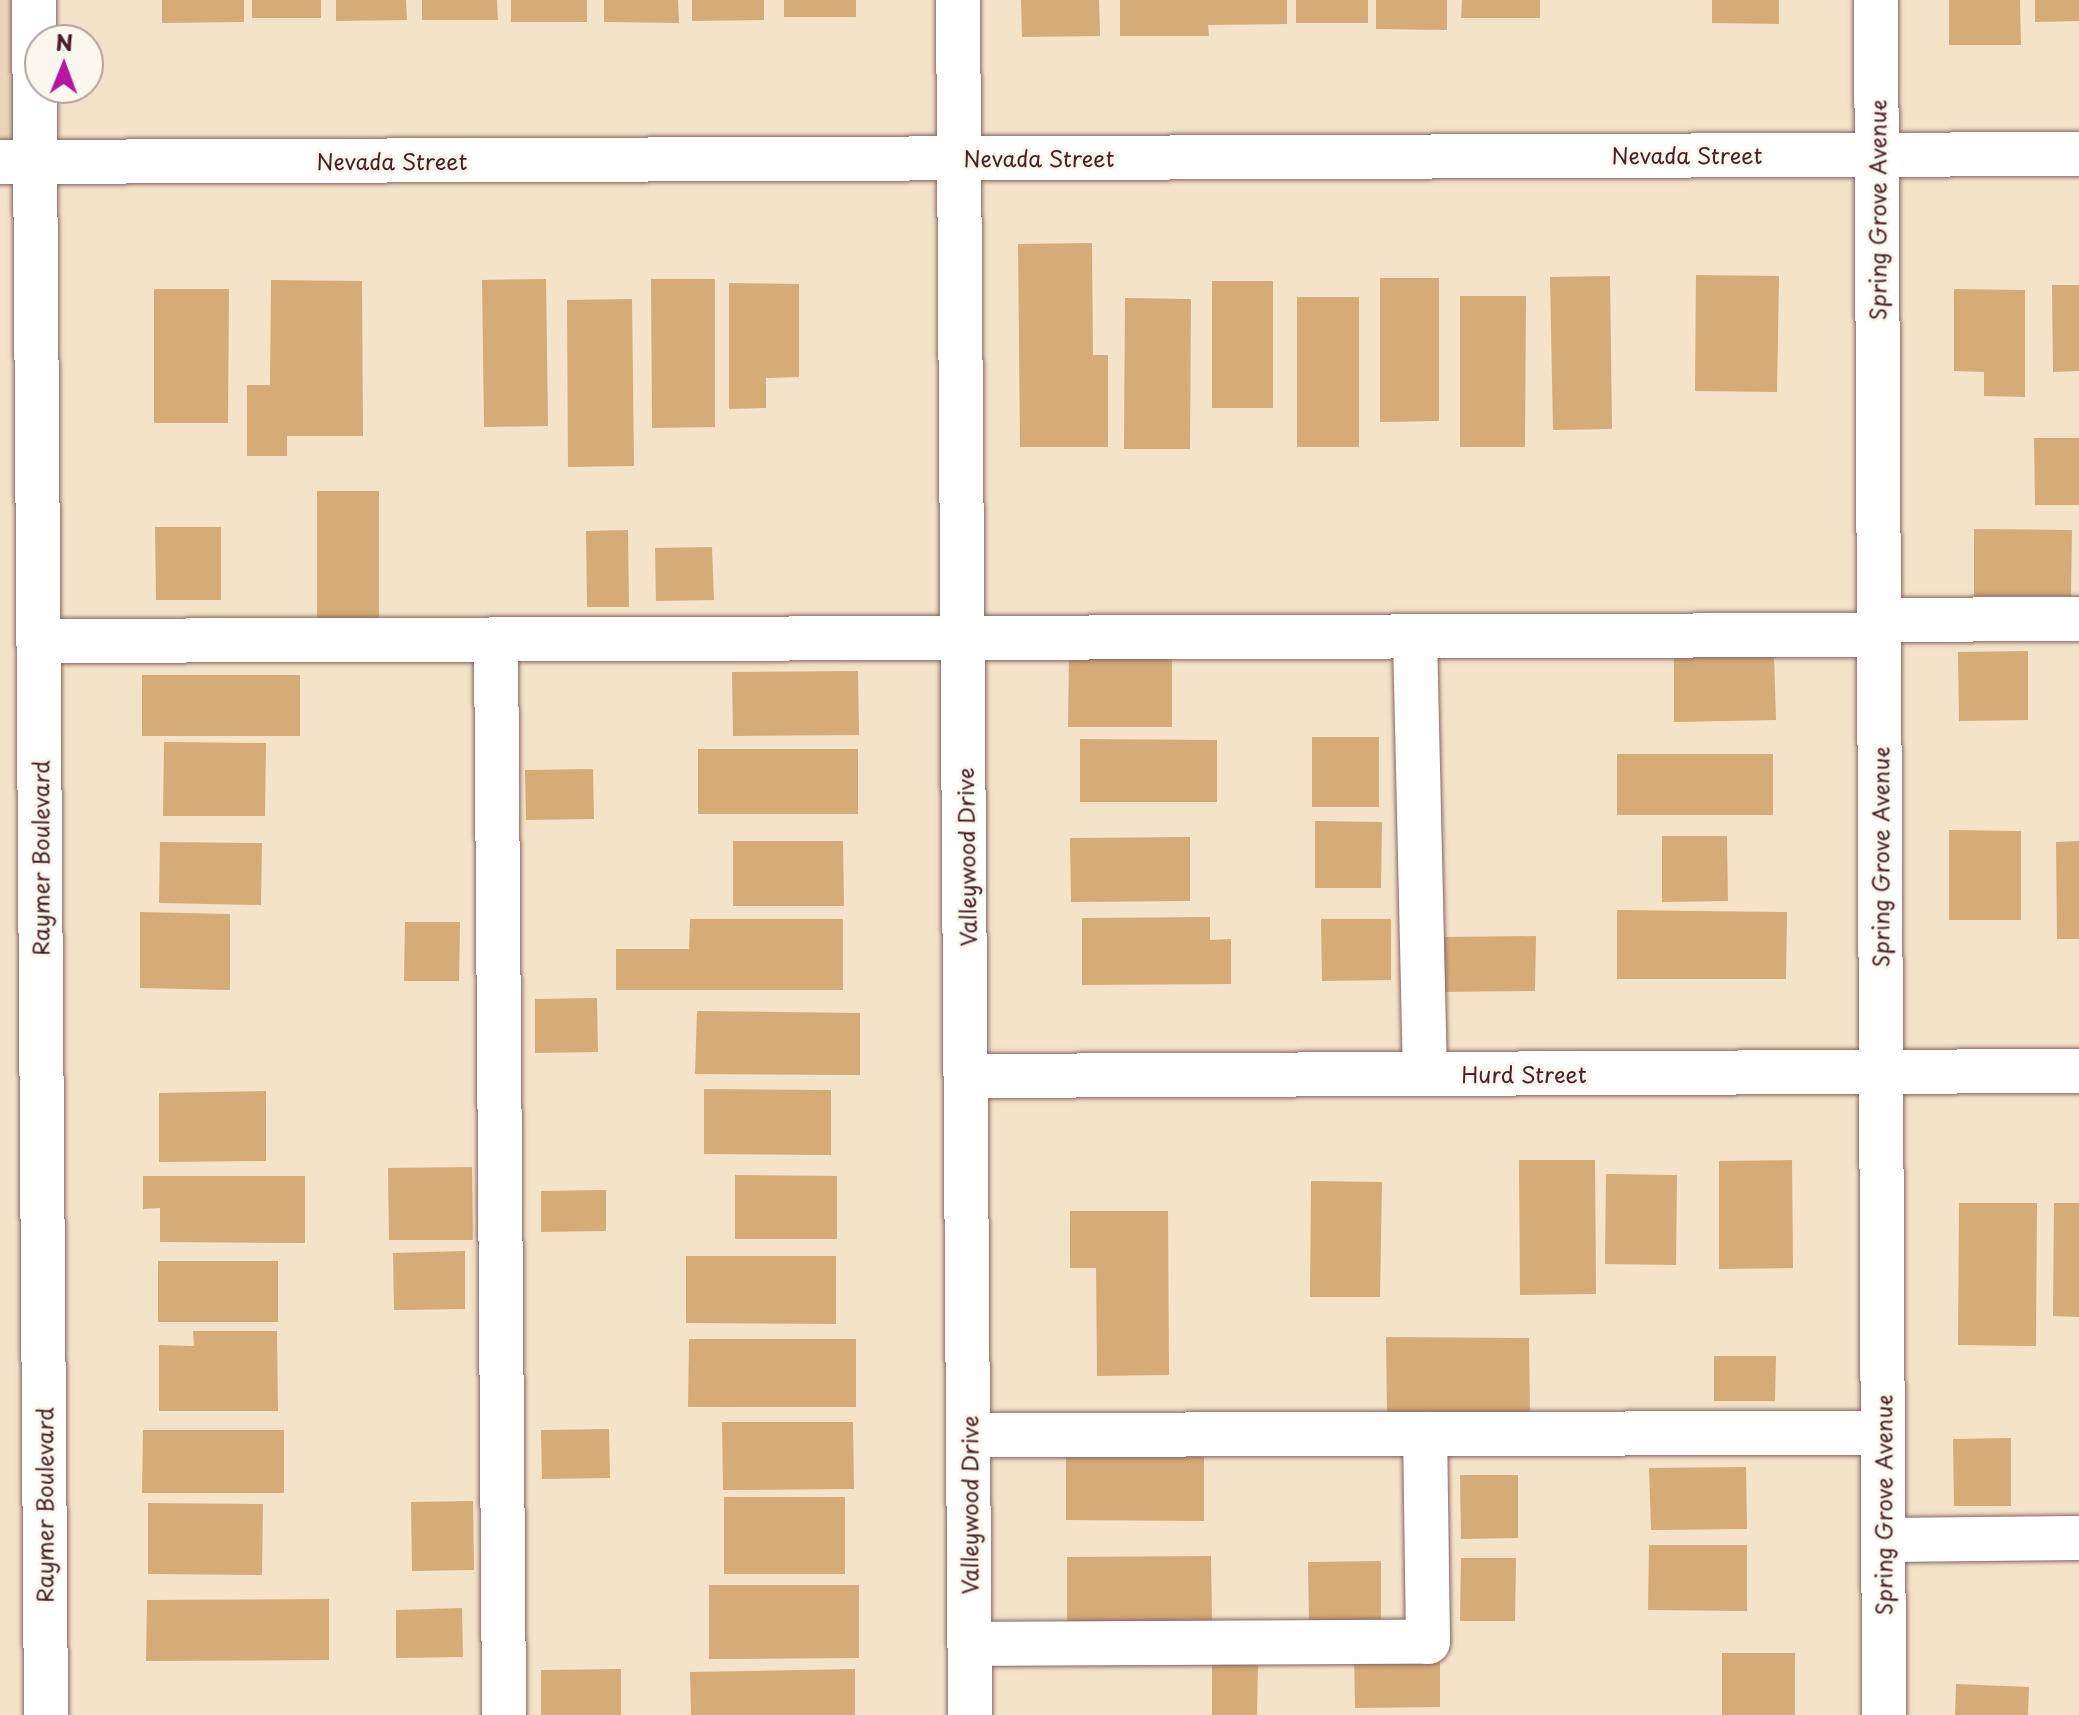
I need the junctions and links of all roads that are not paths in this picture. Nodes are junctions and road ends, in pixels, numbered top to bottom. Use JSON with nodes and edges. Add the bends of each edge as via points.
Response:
{"nodes":[{"id":1,"x":34,"y":0,"type":"edge"},
{"id":2,"x":958,"y":0,"type":"edge"},
{"id":3,"x":1876,"y":0,"type":"edge"},
{"id":4,"x":2079,"y":154,"type":"edge"},
{"id":5,"x":1876,"y":155,"type":"junction"},
{"id":6,"x":959,"y":158,"type":"junction"},
{"id":7,"x":17,"y":162,"type":"edge"},
{"id":8,"x":2079,"y":619,"type":"edge"},
{"id":9,"x":1879,"y":628,"type":"junction"},
{"id":10,"x":1415,"y":636,"type":"junction"},
{"id":11,"x":964,"y":637,"type":"junction"},
{"id":12,"x":496,"y":639,"type":"junction"},
{"id":13,"x":38,"y":641,"type":"junction"},
{"id":14,"x":2079,"y":1071,"type":"edge"},
{"id":15,"x":1881,"y":1072,"type":"junction"},
{"id":16,"x":1425,"y":1074,"type":"junction"},
{"id":17,"x":968,"y":1076,"type":"junction"},
{"id":18,"x":1882,"y":1433,"type":"junction"},
{"id":19,"x":1425,"y":1434,"type":"junction"},
{"id":20,"x":969,"y":1435,"type":"junction"},
{"id":21,"x":2079,"y":1538,"type":"edge"},
{"id":22,"x":1883,"y":1540,"type":"junction"},
{"id":23,"x":970,"y":1644,"type":"junction"},
{"id":24,"x":46,"y":1715,"type":"edge"},
{"id":25,"x":504,"y":1715,"type":"edge"},
{"id":26,"x":970,"y":1715,"type":"edge"},
{"id":27,"x":1884,"y":1715,"type":"edge"}],
"edges":[{"from":1,"to":7,"type":"street","name":"Raymer Boulevard"},
{"from":2,"to":6,"type":"street","name":"Valleywood Drive"},
{"from":3,"to":5,"type":"street","name":"Spring Grove Avenue"},
{"from":4,"to":5,"type":"street","name":"Nevada Street"},
{"from":5,"to":6,"type":"street","name":"Nevada Street"},
{"from":5,"to":9,"type":"street","name":"Spring Grove Avenue"},
{"from":6,"to":7,"type":"street","name":"Nevada Street"},
{"from":6,"to":11,"type":"street","name":"Valleywood Drive"},
{"from":7,"to":13,"type":"street","name":"Raymer Boulevard"},
{"from":8,"to":9,"type":"street"},
{"from":9,"to":10,"type":"street"},
{"from":9,"to":15,"type":"street","name":"Spring Grove Avenue"},
{"from":10,"to":11,"type":"street"},
{"from":10,"to":16,"type":"street"},
{"from":11,"to":12,"type":"street"},
{"from":11,"to":17,"type":"street","name":"Valleywood Drive"},
{"from":12,"to":13,"type":"street"},
{"from":12,"to":25,"type":"street"},
{"from":13,"to":24,"type":"street","name":"Raymer Boulevard"},
{"from":14,"to":15,"type":"street","name":"Hurd Street"},
{"from":15,"to":16,"type":"street","name":"Hurd Street"},
{"from":15,"to":18,"type":"street","name":"Spring Grove Avenue"},
{"from":16,"to":17,"type":"street","name":"Hurd Street"},
{"from":17,"to":20,"type":"street","name":"Valleywood Drive"},
{"from":18,"to":19,"type":"street"},
{"from":18,"to":22,"type":"street","name":"Spring Grove Avenue"},
{"from":19,"to":20,"type":"street"},
{"from":19,"to":23,"type":"street","via":[[1428,1642]]},
{"from":20,"to":23,"type":"street","name":"Valleywood Drive"},
{"from":21,"to":22,"type":"street"},
{"from":22,"to":27,"type":"street","name":"Spring Grove Avenue"},
{"from":23,"to":26,"type":"street","name":"Valleywood Drive"}]}
